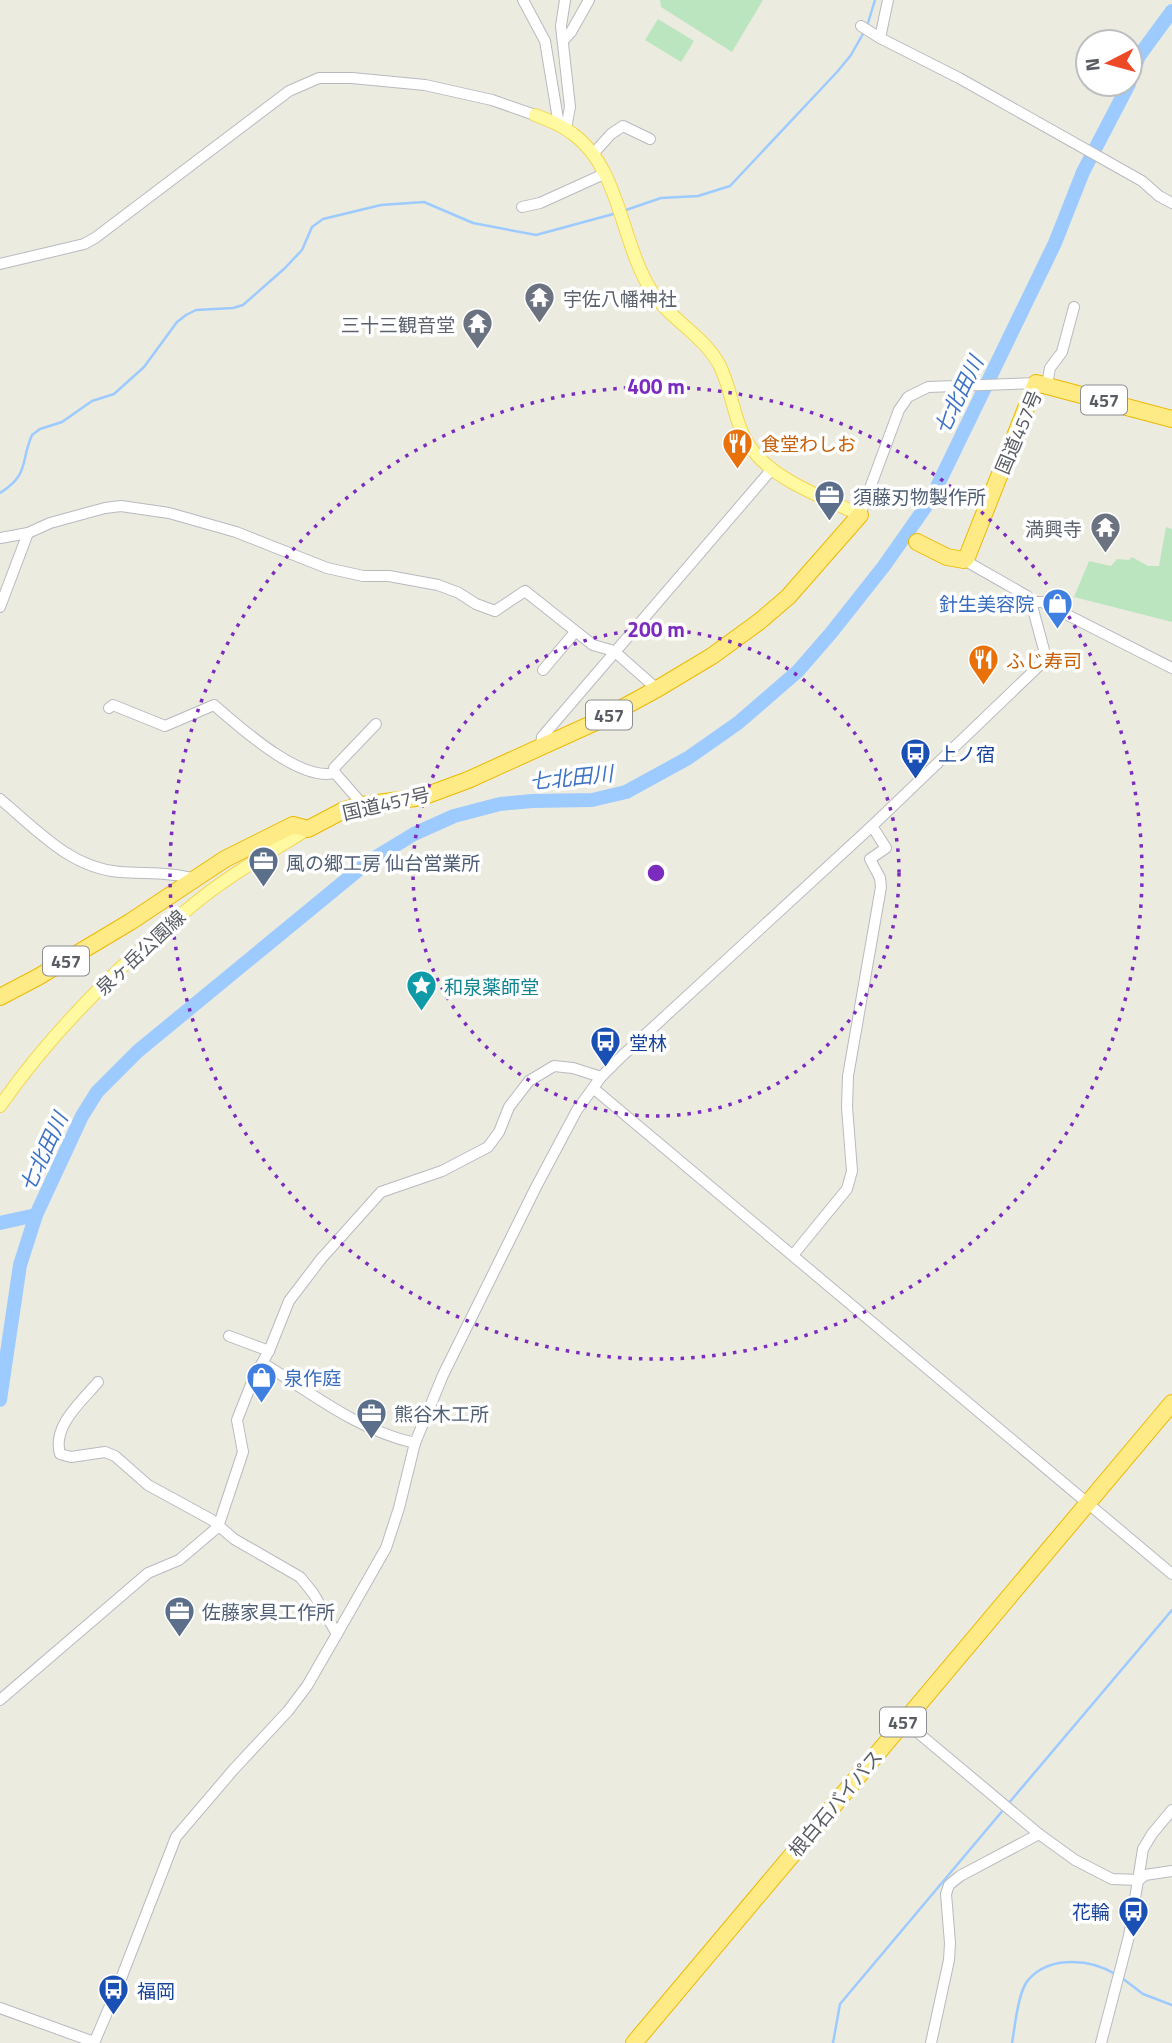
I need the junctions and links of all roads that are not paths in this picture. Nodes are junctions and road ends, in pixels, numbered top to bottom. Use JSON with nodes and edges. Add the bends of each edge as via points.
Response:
{"nodes":[{"id":1,"x":523,"y":0,"type":"edge"},
{"id":2,"x":565,"y":0,"type":"edge"},
{"id":3,"x":589,"y":0,"type":"edge"},
{"id":4,"x":888,"y":0,"type":"edge"},
{"id":5,"x":862,"y":27,"type":"dead end"},
{"id":6,"x":878,"y":37,"type":"junction"},
{"id":7,"x":563,"y":41,"type":"junction"},
{"id":8,"x":535,"y":115,"type":"joint"},
{"id":9,"x":563,"y":126,"type":"junction"},
{"id":10,"x":650,"y":139,"type":"dead end"},
{"id":11,"x":593,"y":154,"type":"junction"},
{"id":12,"x":604,"y":174,"type":"junction"},
{"id":13,"x":1172,"y":203,"type":"edge"},
{"id":14,"x":522,"y":207,"type":"dead end"},
{"id":15,"x":0,"y":264,"type":"edge"},
{"id":16,"x":1074,"y":307,"type":"dead end"},
{"id":17,"x":1041,"y":383,"type":"junction"},
{"id":18,"x":1172,"y":419,"type":"edge"},
{"id":19,"x":772,"y":469,"type":"junction"},
{"id":20,"x":860,"y":515,"type":"junction"},
{"id":21,"x":28,"y":533,"type":"junction"},
{"id":22,"x":0,"y":538,"type":"edge"},
{"id":23,"x":917,"y":542,"type":"dead end"},
{"id":24,"x":964,"y":560,"type":"junction"},
{"id":25,"x":1031,"y":602,"type":"junction"},
{"id":26,"x":0,"y":607,"type":"edge"},
{"id":27,"x":575,"y":632,"type":"junction"},
{"id":28,"x":614,"y":651,"type":"junction"},
{"id":29,"x":1172,"y":668,"type":"edge"},
{"id":30,"x":543,"y":670,"type":"dead end"},
{"id":31,"x":657,"y":689,"type":"junction"},
{"id":32,"x":109,"y":708,"type":"dead end"},
{"id":33,"x":376,"y":724,"type":"dead end"},
{"id":34,"x":541,"y":746,"type":"junction"},
{"id":35,"x":335,"y":773,"type":"junction"},
{"id":36,"x":0,"y":799,"type":"edge"},
{"id":37,"x":363,"y":805,"type":"junction"},
{"id":38,"x":872,"y":825,"type":"junction"},
{"id":39,"x":308,"y":828,"type":"junction"},
{"id":40,"x":196,"y":879,"type":"junction"},
{"id":41,"x":0,"y":996,"type":"edge"},
{"id":42,"x":601,"y":1077,"type":"junction"},
{"id":43,"x":593,"y":1088,"type":"junction"},
{"id":44,"x":0,"y":1106,"type":"edge"},
{"id":45,"x":793,"y":1255,"type":"junction"},
{"id":46,"x":229,"y":1336,"type":"dead end"},
{"id":47,"x":269,"y":1352,"type":"junction"},
{"id":48,"x":263,"y":1363,"type":"junction"},
{"id":49,"x":98,"y":1382,"type":"dead end"},
{"id":50,"x":1172,"y":1403,"type":"edge"},
{"id":51,"x":415,"y":1443,"type":"junction"},
{"id":52,"x":1087,"y":1504,"type":"junction"},
{"id":53,"x":218,"y":1527,"type":"junction"},
{"id":54,"x":1172,"y":1574,"type":"edge"},
{"id":55,"x":337,"y":1634,"type":"junction"},
{"id":56,"x":0,"y":1700,"type":"edge"},
{"id":57,"x":904,"y":1721,"type":"junction"},
{"id":58,"x":1172,"y":1810,"type":"edge"},
{"id":59,"x":1039,"y":1834,"type":"junction"},
{"id":60,"x":1172,"y":1871,"type":"edge"},
{"id":61,"x":1139,"y":1880,"type":"junction"},
{"id":62,"x":0,"y":2008,"type":"edge"},
{"id":63,"x":94,"y":2042,"type":"edge"},
{"id":64,"x":634,"y":2043,"type":"edge"},
{"id":65,"x":931,"y":2043,"type":"edge"},
{"id":66,"x":1101,"y":2043,"type":"edge"}],
"edges":[{"from":1,"to":9,"type":"street","via":[[545,41]]},
{"from":2,"to":7,"type":"street"},
{"from":3,"to":7,"type":"street"},
{"from":4,"to":6,"type":"street"},
{"from":5,"to":6,"type":"street"},
{"from":6,"to":13,"type":"street","via":[[1050,128]]},
{"from":7,"to":9,"type":"street","via":[[570,107]]},
{"from":8,"to":9,"type":"main road"},
{"from":8,"to":15,"type":"street","via":[[450,89],[318,78],[289,91],[95,238]]},
{"from":9,"to":11,"type":"main road"},
{"from":10,"to":11,"type":"street","via":[[623,126]]},
{"from":11,"to":12,"type":"main road"},
{"from":12,"to":14,"type":"street"},
{"from":12,"to":19,"type":"main road","via":[[650,289],[712,352],[747,443]]},
{"from":16,"to":17,"type":"street","via":[[1062,352]]},
{"from":17,"to":18,"type":"highway","name":"国道457号","number":"457"},
{"from":17,"to":20,"type":"street","via":[[922,388],[903,403]]},
{"from":17,"to":24,"type":"highway","name":"国道457号"},
{"from":19,"to":20,"type":"main road"},
{"from":19,"to":28,"type":"street"},
{"from":20,"to":31,"type":"highway","name":"国道457号","number":"457","via":[[788,597],[760,621]]},
{"from":21,"to":22,"type":"street"},
{"from":21,"to":26,"type":"street"},
{"from":21,"to":27,"type":"street","via":[[105,508],[169,513],[236,532],[327,568],[438,585],[495,611],[525,591]]},
{"from":23,"to":24,"type":"highway"},
{"from":24,"to":25,"type":"street"},
{"from":25,"to":29,"type":"street","via":[[1042,603]]},
{"from":25,"to":38,"type":"street","via":[[1044,650],[1042,663]]},
{"from":27,"to":28,"type":"street","via":[[593,645]]},
{"from":27,"to":30,"type":"street"},
{"from":28,"to":31,"type":"street"},
{"from":28,"to":34,"type":"street","via":[[542,737]]},
{"from":31,"to":34,"type":"highway","name":"国道457号","number":"457"},
{"from":32,"to":35,"type":"street","via":[[113,705],[165,726],[214,705],[288,761],[320,775]]},
{"from":33,"to":35,"type":"street","via":[[334,768]]},
{"from":34,"to":37,"type":"highway","name":"国道457号","number":"457","via":[[422,797]]},
{"from":35,"to":37,"type":"street"},
{"from":36,"to":40,"type":"street","via":[[42,836],[95,867]]},
{"from":37,"to":39,"type":"highway","name":"国道457号","number":"457"},
{"from":38,"to":42,"type":"street"},
{"from":38,"to":45,"type":"street","via":[[886,848],[870,859],[881,887],[848,1076],[851,1179]]},
{"from":39,"to":40,"type":"highway","name":"国道457号","number":"457","via":[[299,824],[280,830]]},
{"from":39,"to":44,"type":"main road","name":"泉ヶ岳公園線","via":[[189,907],[121,968],[70,1019]]},
{"from":40,"to":41,"type":"highway","name":"国道457号","number":"457","via":[[131,922]]},
{"from":42,"to":43,"type":"street"},
{"from":42,"to":47,"type":"street","via":[[554,1066],[529,1081],[488,1147],[442,1171],[381,1192],[289,1301]]},
{"from":43,"to":45,"type":"street"},
{"from":43,"to":51,"type":"street","via":[[536,1187],[443,1375]]},
{"from":45,"to":52,"type":"street"},
{"from":46,"to":47,"type":"street"},
{"from":47,"to":48,"type":"street"},
{"from":48,"to":51,"type":"street","via":[[370,1429]]},
{"from":48,"to":53,"type":"street","via":[[237,1420],[243,1452]]},
{"from":49,"to":53,"type":"street","via":[[65,1422],[58,1440],[60,1454],[112,1455],[148,1485]]},
{"from":50,"to":52,"type":"highway","name":"根白石バイパス","number":"457"},
{"from":51,"to":55,"type":"street","via":[[386,1548]]},
{"from":52,"to":54,"type":"street"},
{"from":52,"to":57,"type":"highway","name":"根白石バイパス","number":"457"},
{"from":53,"to":55,"type":"street","via":[[300,1577]]},
{"from":53,"to":56,"type":"street","via":[[179,1560],[148,1573]]},
{"from":55,"to":63,"type":"street","via":[[288,1711],[176,1837]]},
{"from":57,"to":59,"type":"street"},
{"from":57,"to":64,"type":"highway","name":"根白石バイパス","number":"457"},
{"from":58,"to":61,"type":"street","via":[[1145,1843]]},
{"from":59,"to":61,"type":"street","via":[[1112,1879]]},
{"from":59,"to":65,"type":"street","via":[[949,1885],[949,1960]]},
{"from":60,"to":61,"type":"street"},
{"from":61,"to":66,"type":"street"},
{"from":62,"to":63,"type":"street"}]}
